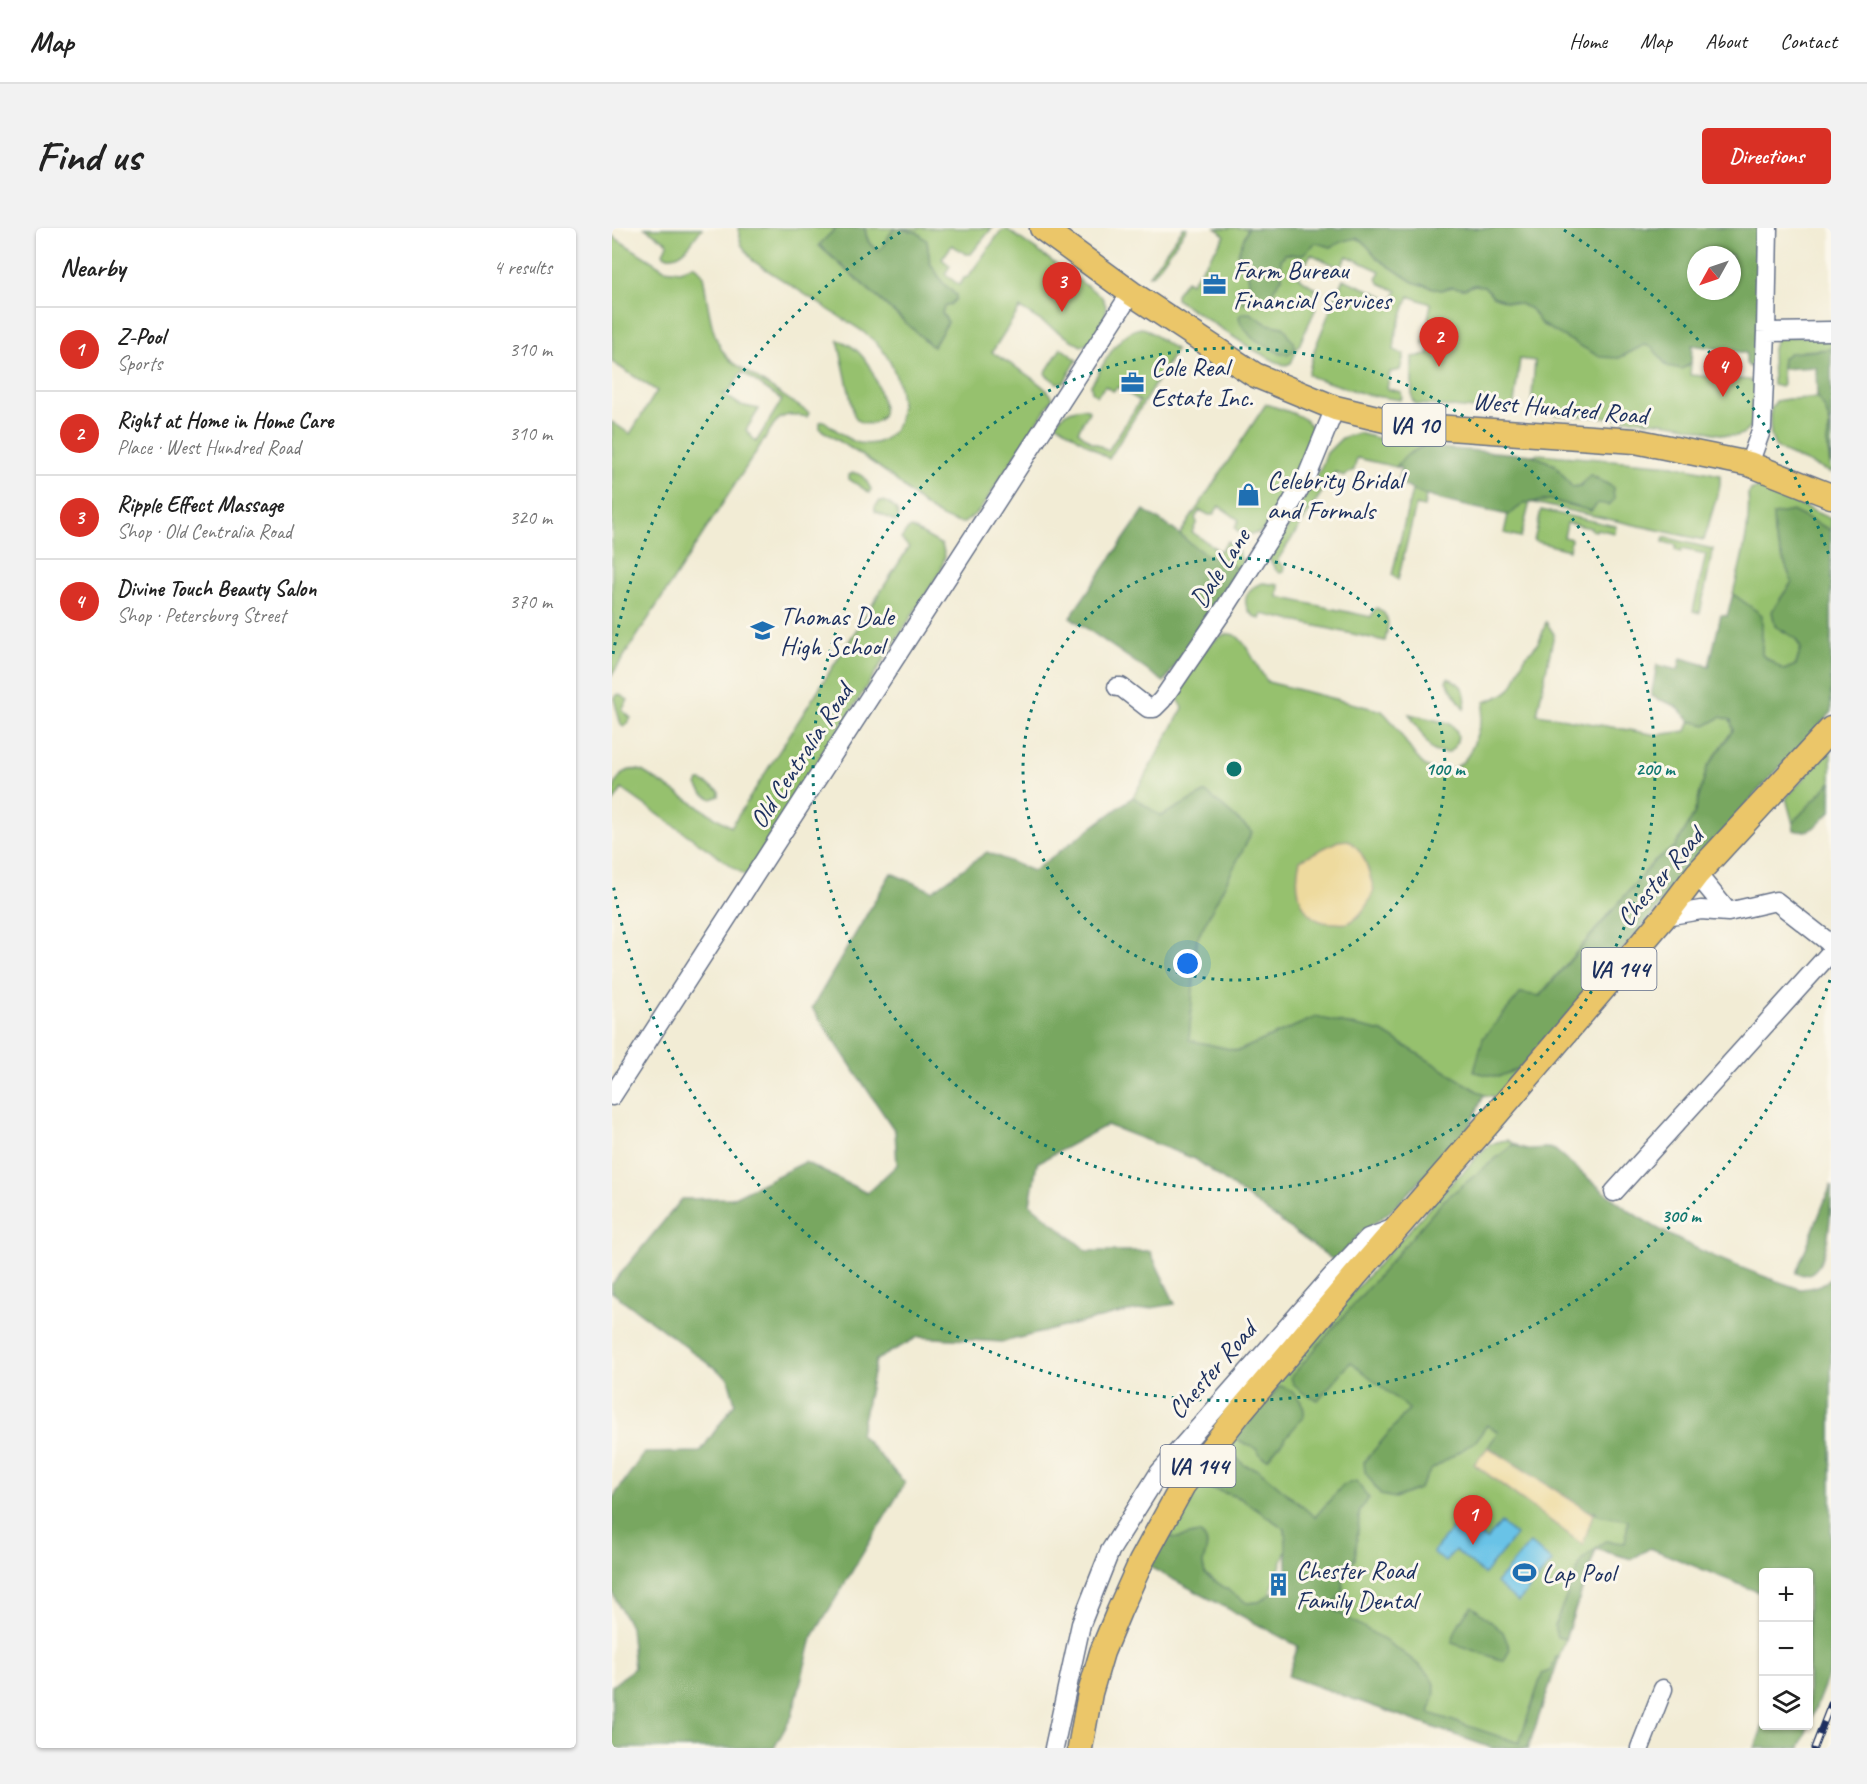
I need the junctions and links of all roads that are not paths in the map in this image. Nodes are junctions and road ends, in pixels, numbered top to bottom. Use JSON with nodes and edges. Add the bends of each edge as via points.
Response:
{"nodes":[{"id":1,"x":1042,"y":228,"type":"edge"},
{"id":2,"x":1768,"y":228,"type":"edge"},
{"id":3,"x":1131,"y":293,"type":"junction"},
{"id":4,"x":1831,"y":331,"type":"edge"},
{"id":5,"x":1766,"y":332,"type":"junction"},
{"id":6,"x":1335,"y":408,"type":"junction"},
{"id":7,"x":1749,"y":464,"type":"junction"},
{"id":8,"x":1831,"y":496,"type":"edge"},
{"id":9,"x":1117,"y":687,"type":"dead end"},
{"id":10,"x":1831,"y":729,"type":"edge"},
{"id":11,"x":1696,"y":874,"type":"junction"},
{"id":12,"x":1728,"y":912,"type":"junction"},
{"id":13,"x":1665,"y":916,"type":"junction"},
{"id":14,"x":1831,"y":944,"type":"edge"},
{"id":15,"x":1831,"y":952,"type":"edge"},
{"id":16,"x":612,"y":1096,"type":"edge"},
{"id":17,"x":1614,"y":1192,"type":"dead end"},
{"id":18,"x":1395,"y":1228,"type":"junction"},
{"id":19,"x":1159,"y":1473,"type":"junction"},
{"id":20,"x":1184,"y":1485,"type":"junction"},
{"id":21,"x":1664,"y":1689,"type":"dead end"},
{"id":22,"x":1054,"y":1748,"type":"edge"},
{"id":23,"x":1080,"y":1748,"type":"edge"},
{"id":24,"x":1640,"y":1748,"type":"edge"}],
"edges":[{"from":1,"to":3,"type":"main road","name":"West Hundred Road","number":"VA 10"},
{"from":2,"to":5,"type":"street"},
{"from":3,"to":6,"type":"main road","name":"West Hundred Road","number":"VA 10","via":[[1255,375]]},
{"from":3,"to":16,"type":"street","name":"Old Centralia Road"},
{"from":4,"to":5,"type":"street"},
{"from":5,"to":7,"type":"street","via":[[1762,428]]},
{"from":6,"to":7,"type":"main road","name":"West Hundred Road","number":"VA 10","via":[[1406,424],[1635,441]]},
{"from":6,"to":9,"type":"street","name":"Dale Lane","via":[[1292,502],[1162,700],[1148,708]]},
{"from":7,"to":8,"type":"main road","name":"West Hundred Road","number":"VA 10"},
{"from":10,"to":11,"type":"main road","name":"Chester Road","number":"VA 144"},
{"from":11,"to":12,"type":"street"},
{"from":11,"to":13,"type":"main road","name":"Chester Road","number":"VA 144"},
{"from":12,"to":13,"type":"street","via":[[1701,910]]},
{"from":12,"to":14,"type":"street","via":[[1776,902]]},
{"from":13,"to":18,"type":"main road","name":"Chester Road","number":"VA 144"},
{"from":15,"to":17,"type":"street"},
{"from":18,"to":19,"type":"street","name":"Chester Road","number":"VA 144","via":[[1368,1238]]},
{"from":18,"to":20,"type":"main road","name":"Chester Road","number":"VA 144","via":[[1240,1412]]},
{"from":19,"to":20,"type":"street"},
{"from":19,"to":22,"type":"street","name":"Chester Road","number":"VA 144","via":[[1110,1551],[1081,1624]]},
{"from":20,"to":23,"type":"main road","name":"Chester Road","number":"VA 144","via":[[1141,1562],[1102,1652]]},
{"from":21,"to":24,"type":"street"}]}
